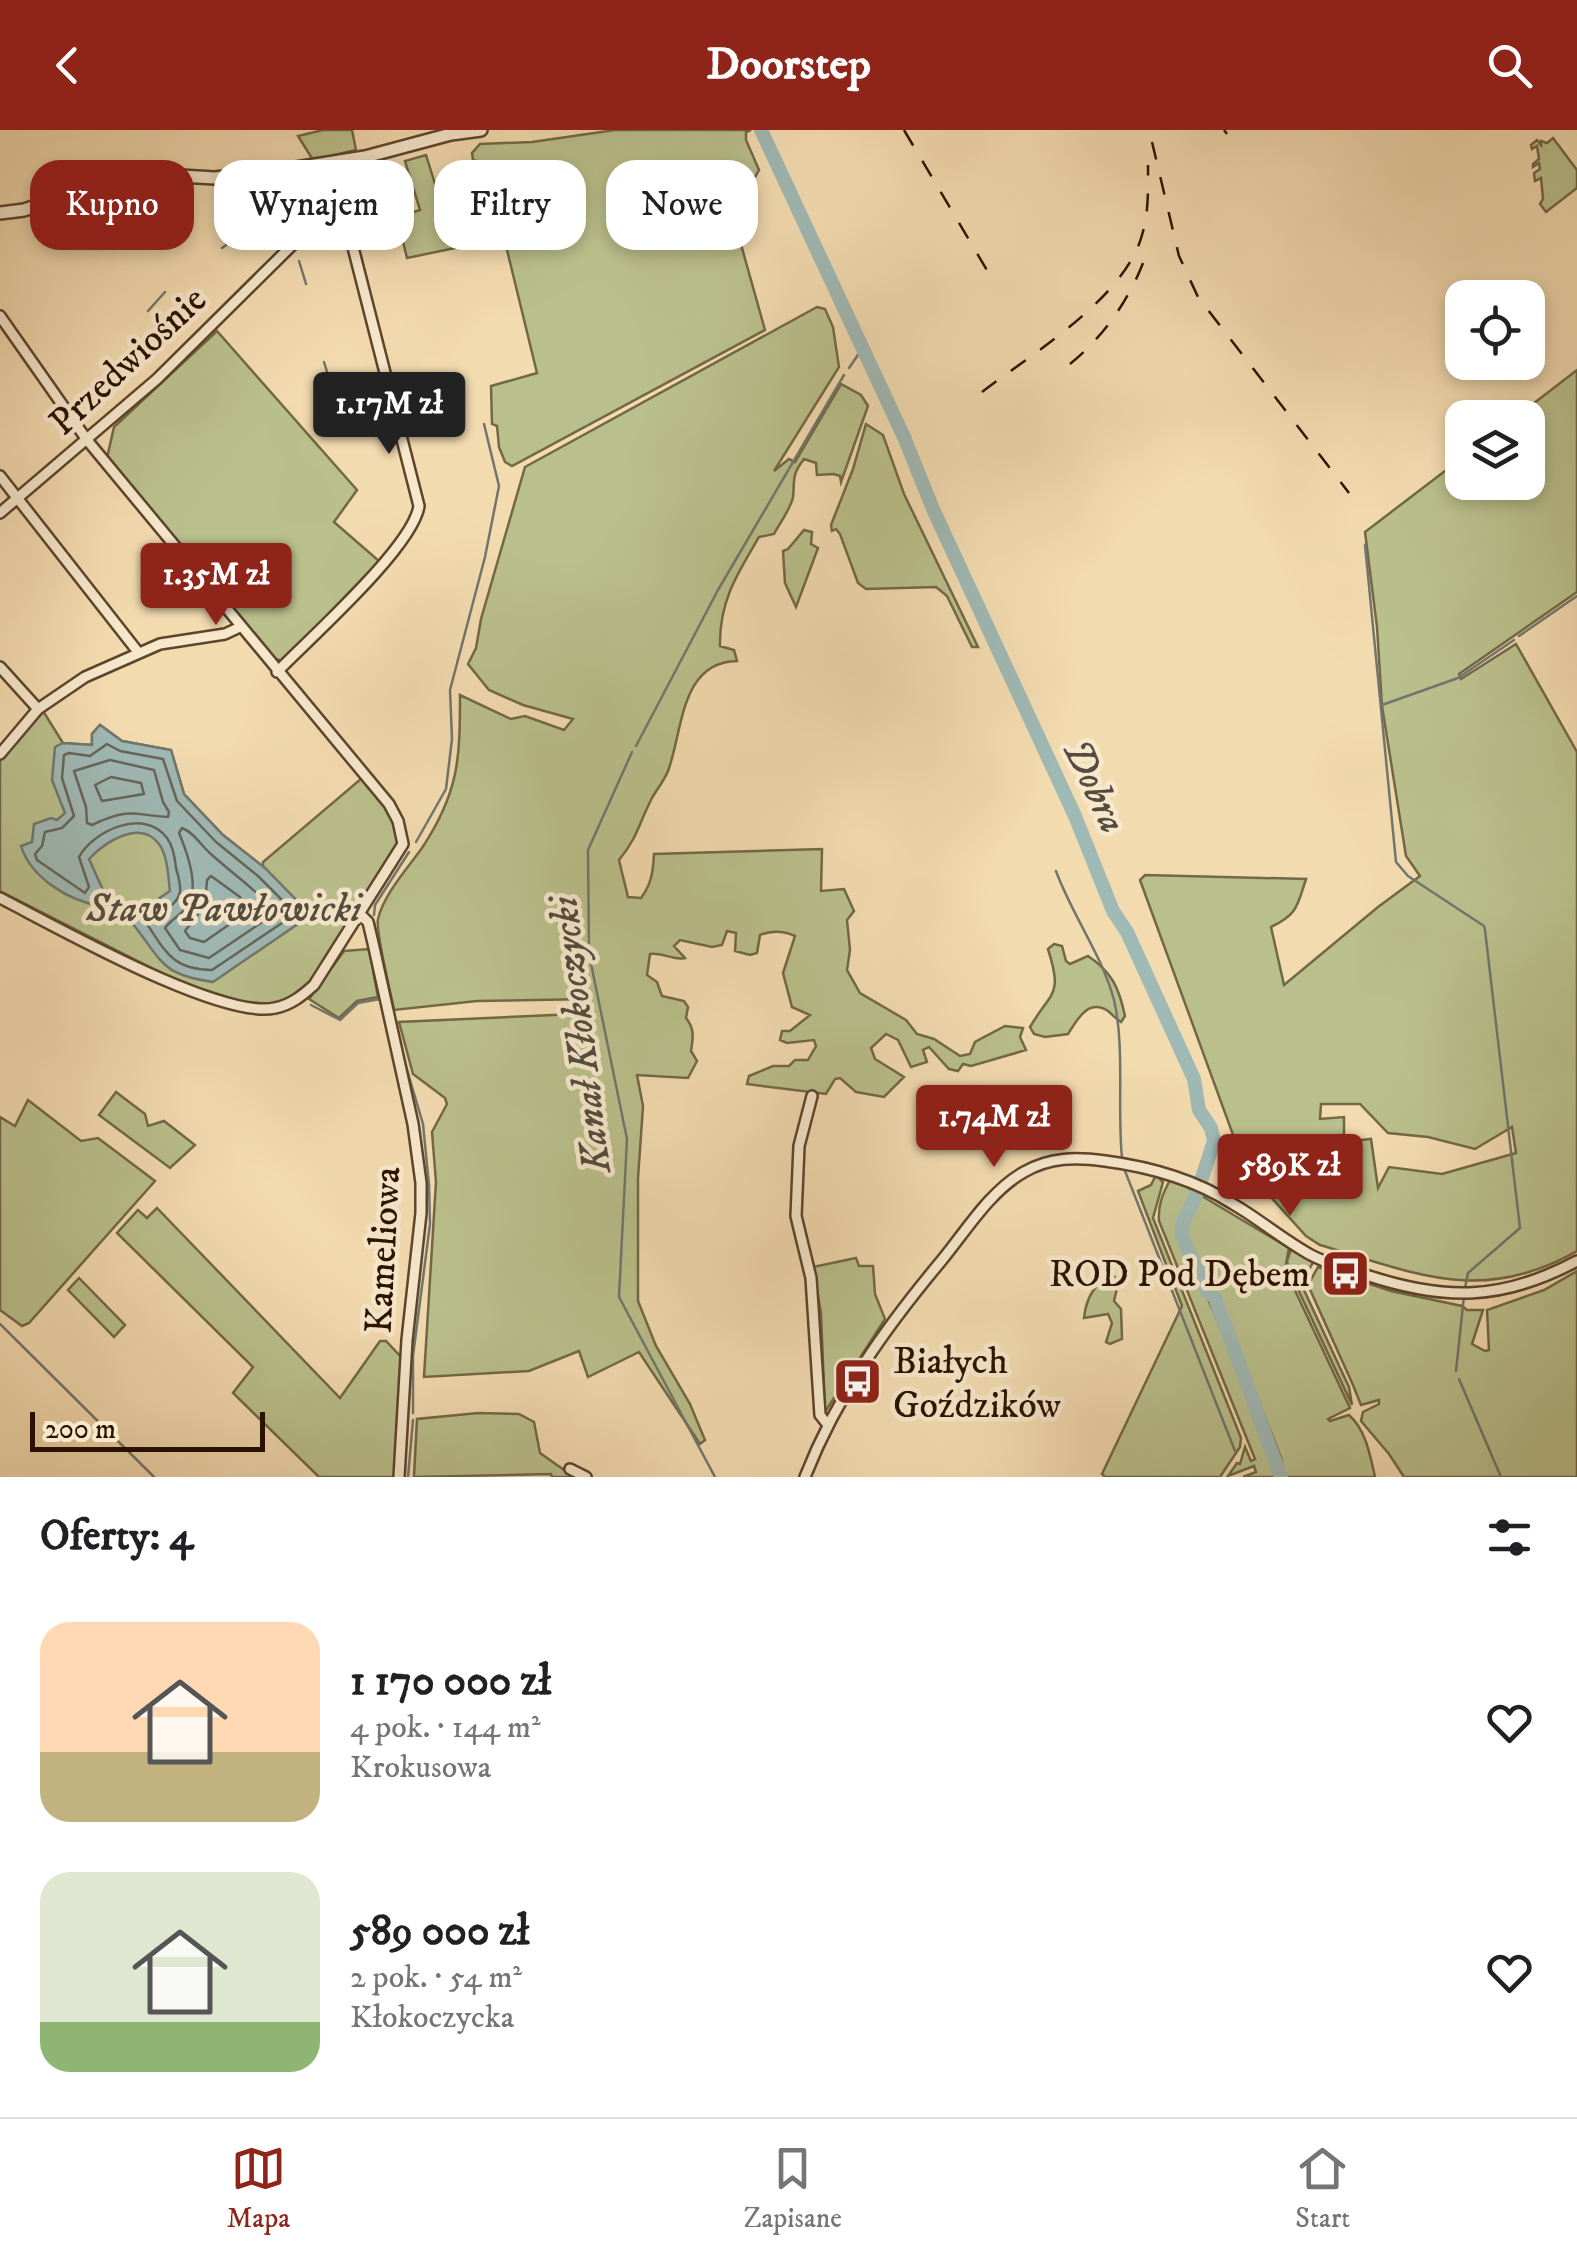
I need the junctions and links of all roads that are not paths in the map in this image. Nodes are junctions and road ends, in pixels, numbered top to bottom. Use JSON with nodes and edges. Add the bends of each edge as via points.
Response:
{"nodes":[{"id":1,"x":481,"y":130,"type":"edge"},
{"id":2,"x":365,"y":157,"type":"junction"},
{"id":3,"x":365,"y":160,"type":"edge"},
{"id":4,"x":0,"y":214,"type":"edge"},
{"id":5,"x":287,"y":250,"type":"edge"},
{"id":6,"x":354,"y":250,"type":"edge"},
{"id":7,"x":0,"y":316,"type":"edge"},
{"id":8,"x":86,"y":440,"type":"junction"},
{"id":9,"x":0,"y":476,"type":"edge"},
{"id":10,"x":18,"y":498,"type":"junction"},
{"id":11,"x":0,"y":513,"type":"edge"},
{"id":12,"x":240,"y":627,"type":"junction"},
{"id":13,"x":138,"y":652,"type":"junction"},
{"id":14,"x":0,"y":667,"type":"edge"},
{"id":15,"x":277,"y":672,"type":"junction"},
{"id":16,"x":38,"y":709,"type":"junction"},
{"id":17,"x":0,"y":754,"type":"edge"},
{"id":18,"x":0,"y":898,"type":"edge"},
{"id":19,"x":361,"y":915,"type":"junction"},
{"id":20,"x":812,"y":1096,"type":"dead end"},
{"id":21,"x":1577,"y":1261,"type":"edge"},
{"id":22,"x":828,"y":1425,"type":"junction"},
{"id":23,"x":570,"y":1468,"type":"dead end"},
{"id":24,"x":399,"y":1477,"type":"edge"},
{"id":25,"x":586,"y":1477,"type":"edge"},
{"id":26,"x":806,"y":1477,"type":"edge"}],
"edges":[{"from":1,"to":2,"type":"street"},
{"from":2,"to":3,"type":"street","name":"Przedwiośnie"},
{"from":2,"to":4,"type":"street","via":[[216,178],[134,175]]},
{"from":5,"to":8,"type":"street","name":"Przedwiośnie"},
{"from":6,"to":15,"type":"street","via":[[419,506],[388,557]]},
{"from":7,"to":8,"type":"street"},
{"from":8,"to":10,"type":"street","name":"Przedwiośnie"},
{"from":8,"to":12,"type":"street"},
{"from":9,"to":10,"type":"street"},
{"from":10,"to":11,"type":"street","name":"Przedwiośnie"},
{"from":10,"to":13,"type":"street"},
{"from":12,"to":13,"type":"street"},
{"from":12,"to":15,"type":"street"},
{"from":13,"to":16,"type":"street"},
{"from":14,"to":16,"type":"street"},
{"from":15,"to":19,"type":"street","via":[[398,821],[404,844]]},
{"from":16,"to":17,"type":"street"},
{"from":18,"to":19,"type":"street","via":[[192,992],[263,1009],[297,999],[314,985]]},
{"from":19,"to":24,"type":"street","name":"Kameliowa","via":[[373,943],[421,1183]]},
{"from":20,"to":22,"type":"street","via":[[799,1146],[796,1216],[811,1278],[820,1415]]},
{"from":21,"to":22,"type":"street","via":[[1548,1276],[1472,1294],[1416,1291],[1318,1259],[1186,1180],[1085,1158],[1049,1162],[1020,1174],[990,1202],[891,1322]]},
{"from":22,"to":26,"type":"street"},
{"from":23,"to":25,"type":"street"}]}
